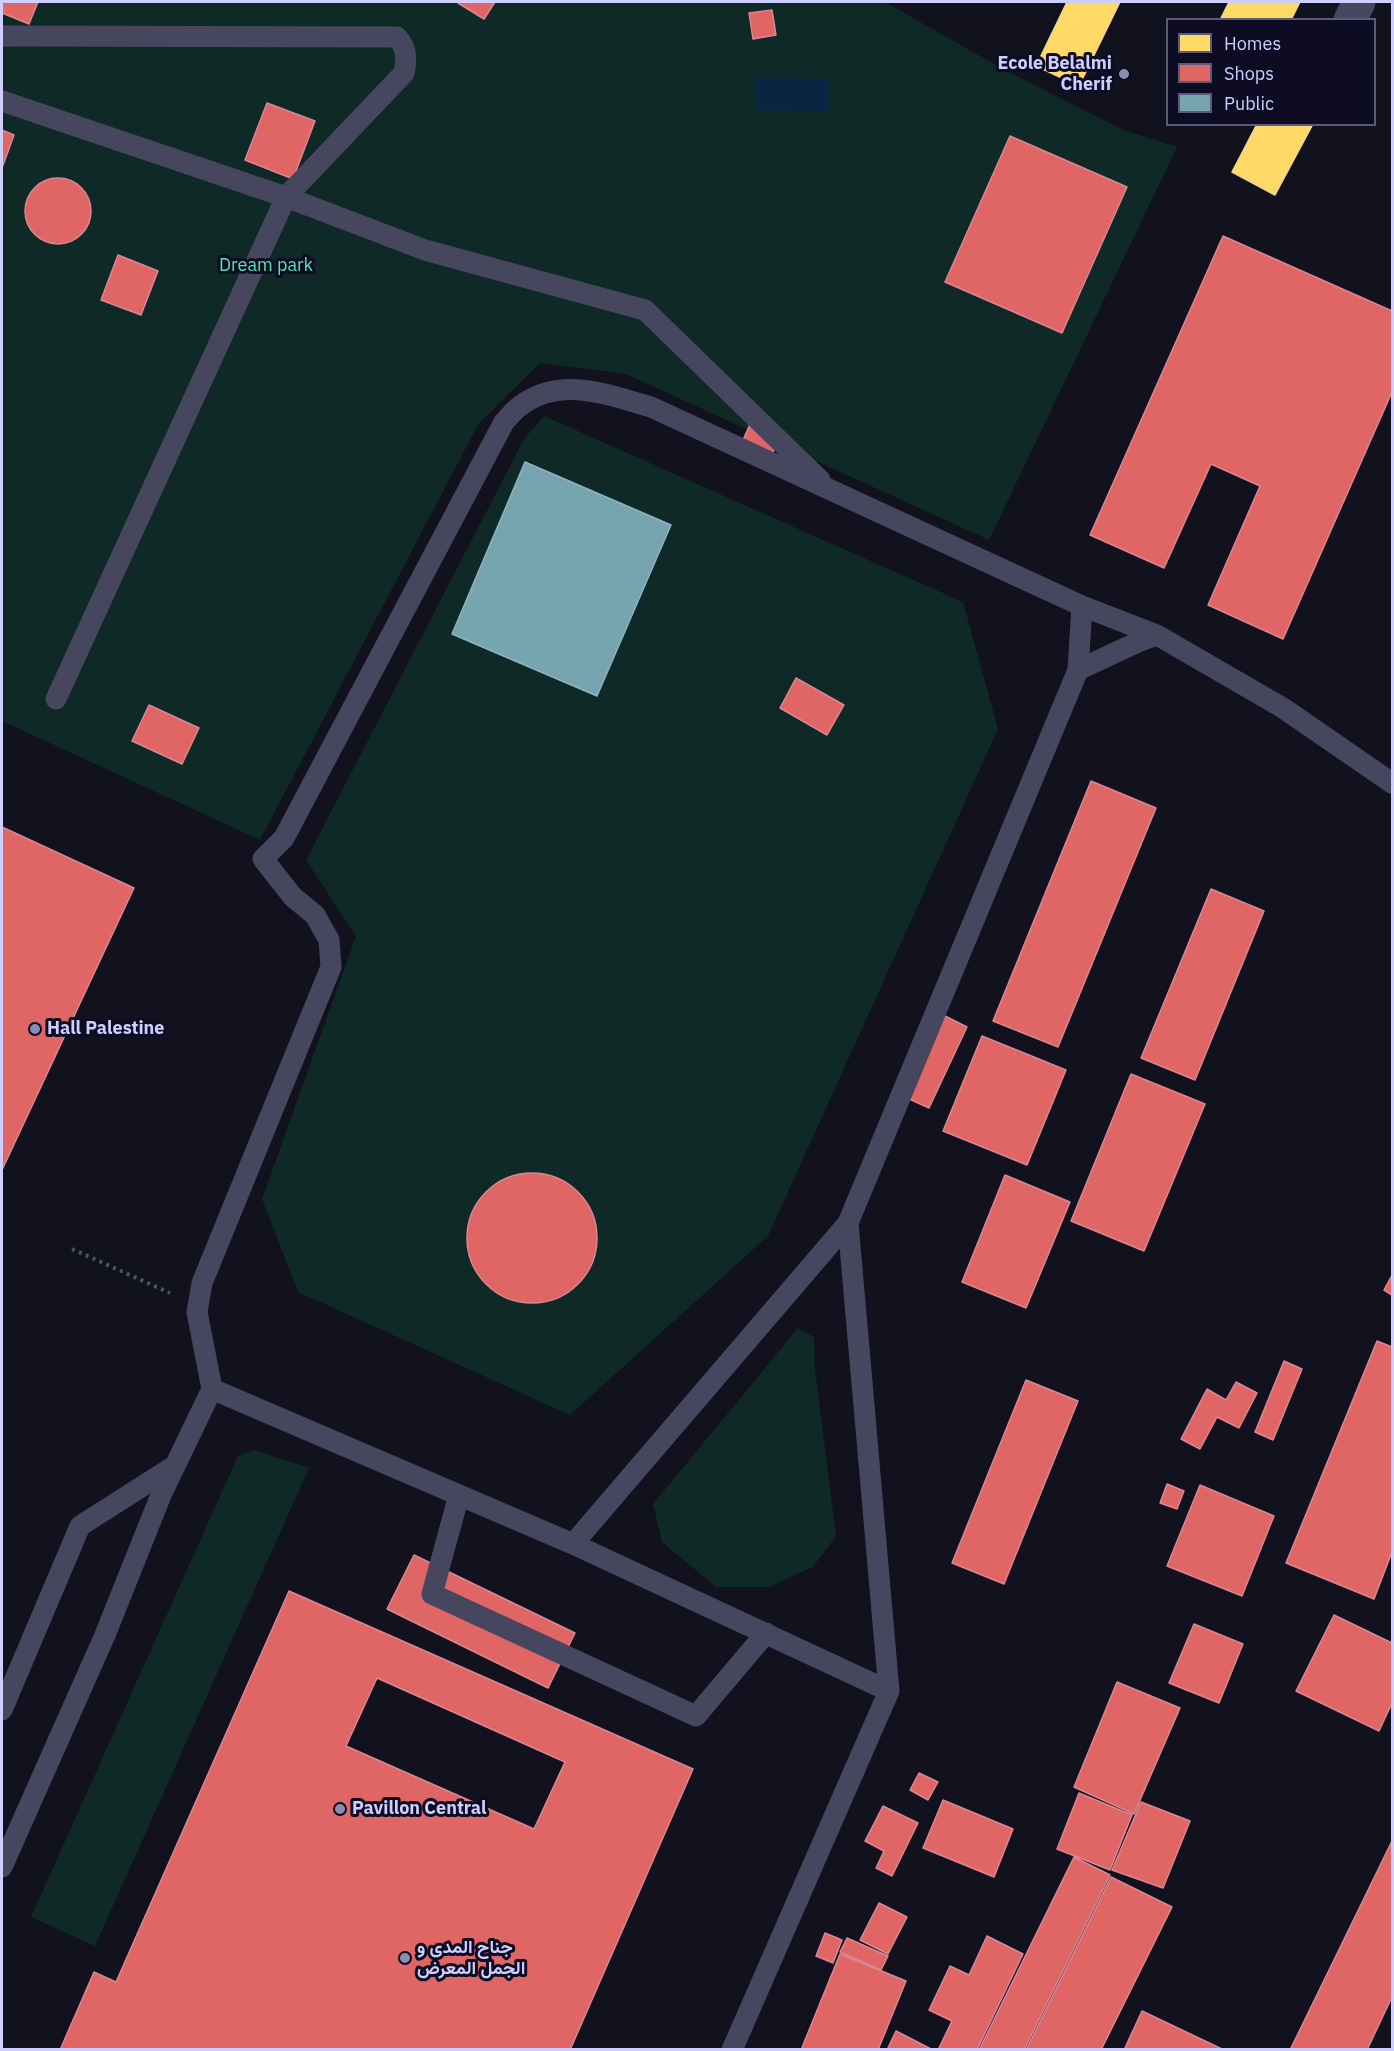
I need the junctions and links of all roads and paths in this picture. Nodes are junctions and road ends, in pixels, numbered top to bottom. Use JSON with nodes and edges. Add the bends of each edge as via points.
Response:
{"nodes":[{"id":1,"x":1359,"y":2,"type":"edge"},
{"id":2,"x":1351,"y":18,"type":"edge"},
{"id":3,"x":2,"y":36,"type":"edge"},
{"id":4,"x":2,"y":101,"type":"edge"},
{"id":5,"x":286,"y":197,"type":"junction"},
{"id":6,"x":832,"y":491,"type":"junction"},
{"id":7,"x":1082,"y":606,"type":"junction"},
{"id":8,"x":1157,"y":636,"type":"junction"},
{"id":9,"x":1078,"y":670,"type":"junction"},
{"id":10,"x":56,"y":699,"type":"dead end"},
{"id":11,"x":1392,"y":783,"type":"edge"},
{"id":12,"x":848,"y":1223,"type":"junction"},
{"id":13,"x":72,"y":1249,"type":"dead end"},
{"id":14,"x":175,"y":1294,"type":"dead end"},
{"id":15,"x":212,"y":1389,"type":"junction"},
{"id":16,"x":175,"y":1465,"type":"junction"},
{"id":17,"x":459,"y":1495,"type":"junction"},
{"id":18,"x":573,"y":1544,"type":"junction"},
{"id":19,"x":766,"y":1633,"type":"junction"},
{"id":20,"x":890,"y":1691,"type":"junction"},
{"id":21,"x":2,"y":1710,"type":"edge"},
{"id":22,"x":2,"y":1867,"type":"edge"},
{"id":23,"x":732,"y":2049,"type":"edge"}],
"edges":[{"from":1,"to":2,"type":"street"},
{"from":3,"to":5,"type":"lane","via":[[397,37],[407,59],[404,73]]},
{"from":4,"to":5,"type":"lane"},
{"from":5,"to":6,"type":"lane","via":[[425,250],[645,310]]},
{"from":5,"to":10,"type":"lane"},
{"from":6,"to":7,"type":"lane"},
{"from":6,"to":15,"type":"lane","via":[[651,407],[602,394],[565,388],[543,393],[520,406],[504,422],[284,838],[263,860],[293,897],[315,915],[329,940],[331,967],[202,1283],[197,1312]]},
{"from":7,"to":8,"type":"lane"},
{"from":7,"to":9,"type":"lane"},
{"from":8,"to":9,"type":"lane"},
{"from":8,"to":11,"type":"lane","via":[[1283,708]]},
{"from":9,"to":12,"type":"lane"},
{"from":12,"to":18,"type":"lane"},
{"from":12,"to":20,"type":"lane"},
{"from":13,"to":14,"type":"path"},
{"from":15,"to":16,"type":"lane"},
{"from":15,"to":17,"type":"lane"},
{"from":16,"to":21,"type":"lane","via":[[80,1526]]},
{"from":16,"to":22,"type":"lane"},
{"from":17,"to":18,"type":"lane"},
{"from":17,"to":19,"type":"lane","via":[[432,1594],[696,1716]]},
{"from":18,"to":19,"type":"lane"},
{"from":19,"to":20,"type":"lane"},
{"from":20,"to":23,"type":"lane"}]}
